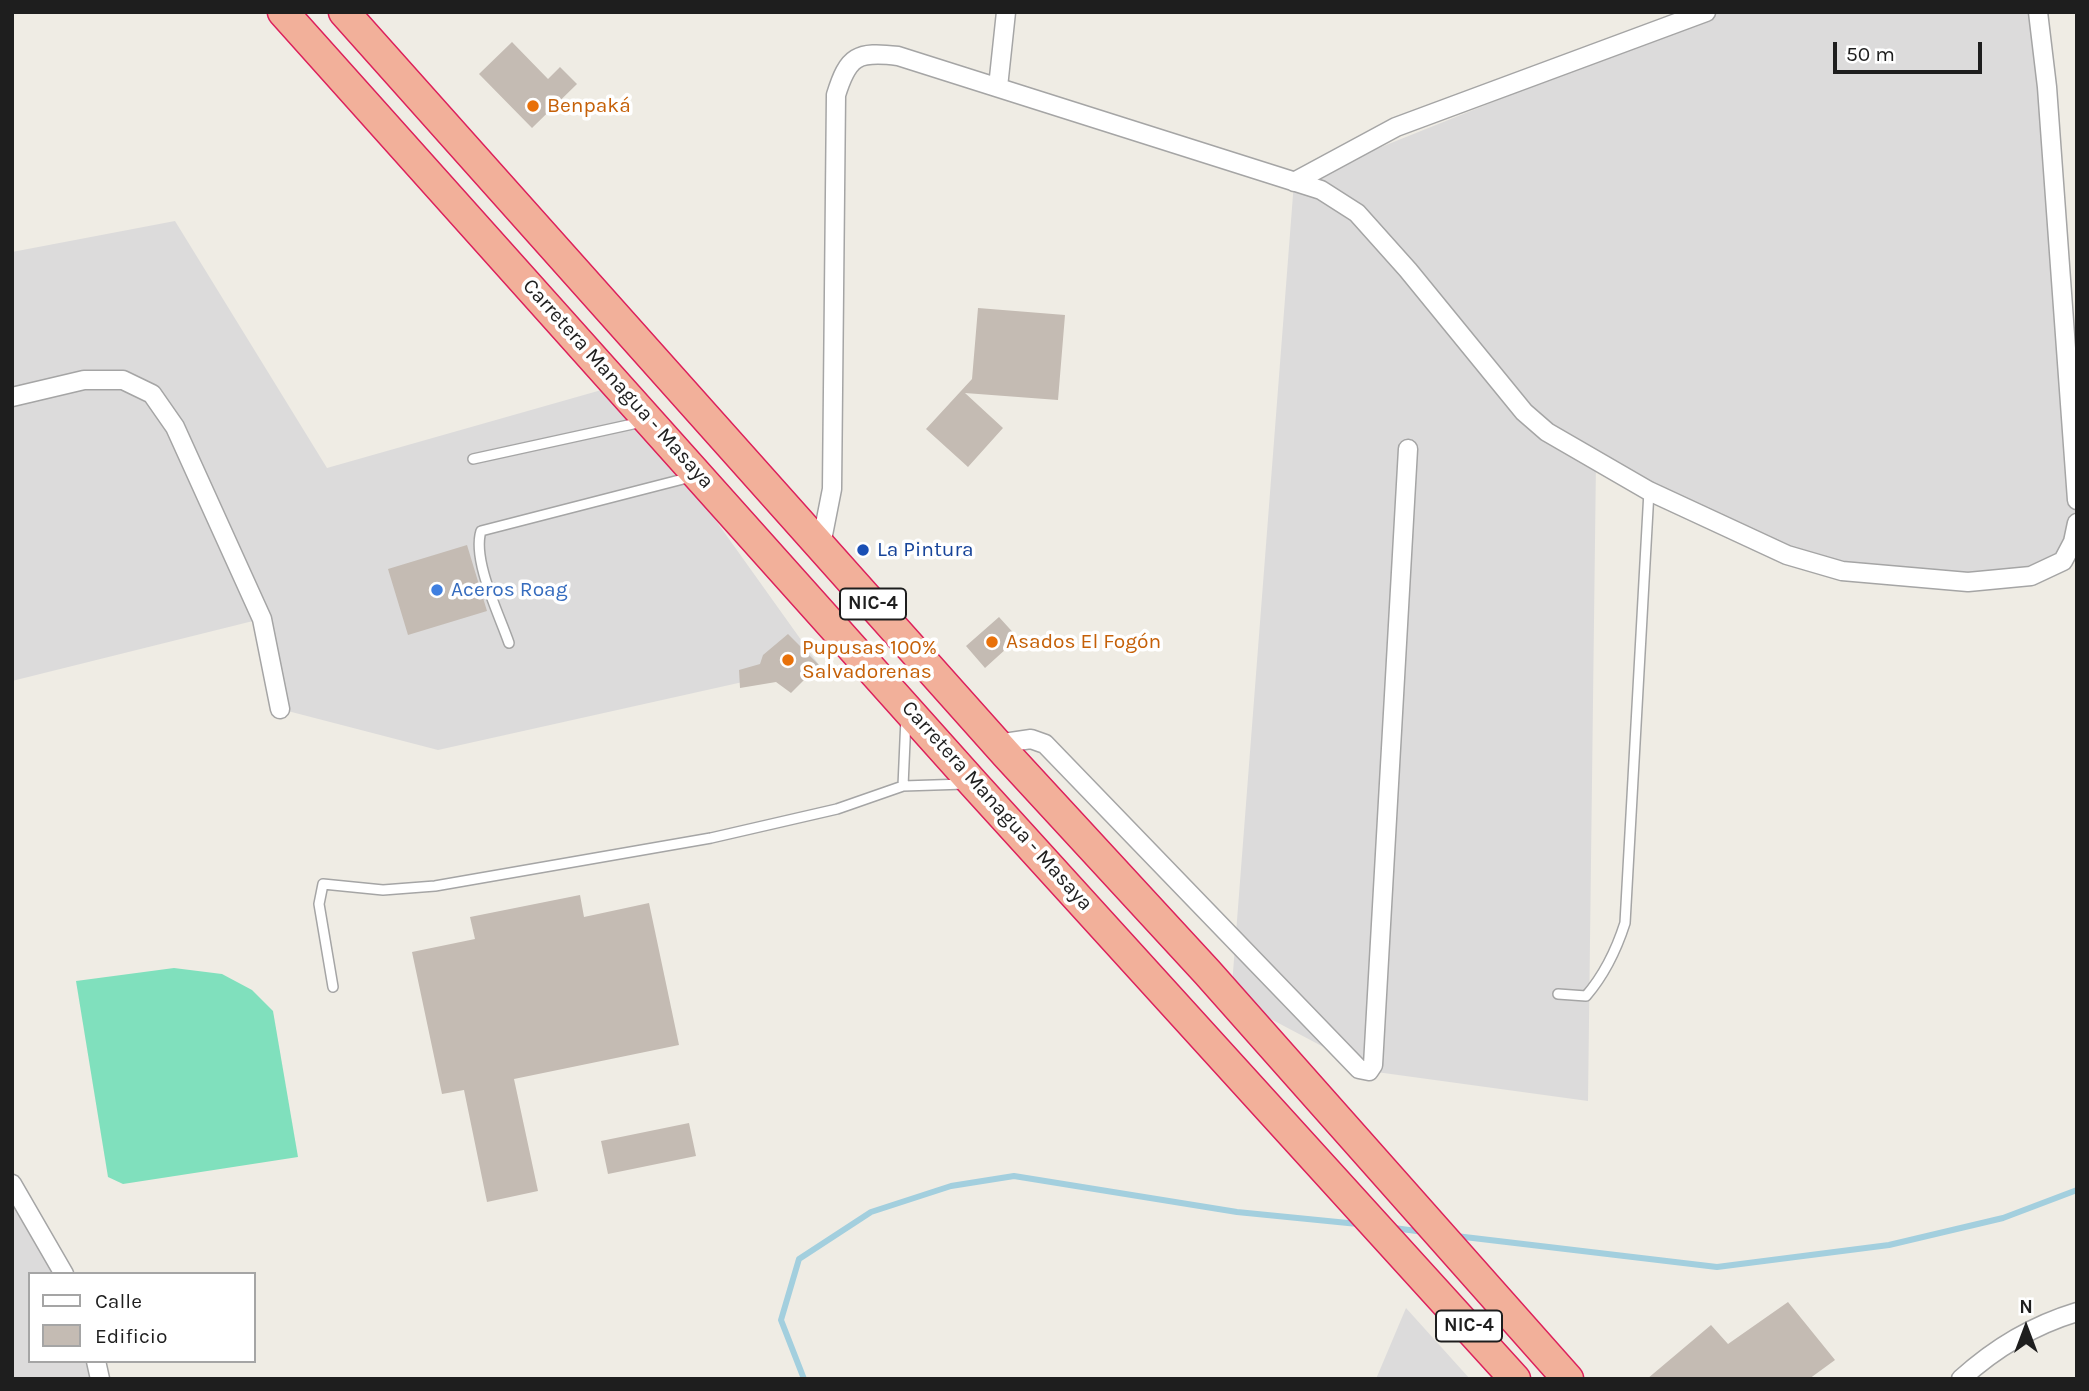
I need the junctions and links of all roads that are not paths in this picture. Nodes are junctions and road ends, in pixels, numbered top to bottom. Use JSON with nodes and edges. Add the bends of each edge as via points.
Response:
{"nodes":[{"id":1,"x":283,"y":12,"type":"edge"},
{"id":2,"x":345,"y":12,"type":"edge"},
{"id":3,"x":1006,"y":12,"type":"edge"},
{"id":4,"x":1706,"y":12,"type":"edge"},
{"id":5,"x":2038,"y":12,"type":"edge"},
{"id":6,"x":408,"y":83,"type":"junction"},
{"id":7,"x":998,"y":87,"type":"junction"},
{"id":8,"x":374,"y":114,"type":"junction"},
{"id":9,"x":454,"y":133,"type":"junction"},
{"id":10,"x":421,"y":164,"type":"junction"},
{"id":11,"x":1294,"y":182,"type":"junction"},
{"id":12,"x":12,"y":397,"type":"edge"},
{"id":13,"x":650,"y":420,"type":"junction"},
{"id":14,"x":1408,"y":449,"type":"dead end"},
{"id":15,"x":473,"y":459,"type":"dead end"},
{"id":16,"x":699,"y":475,"type":"junction"},
{"id":17,"x":1649,"y":491,"type":"junction"},
{"id":18,"x":2077,"y":500,"type":"edge"},
{"id":19,"x":2077,"y":523,"type":"edge"},
{"id":20,"x":821,"y":545,"type":"junction"},
{"id":21,"x":2070,"y":566,"type":"edge"},
{"id":22,"x":509,"y":643,"type":"dead end"},
{"id":23,"x":906,"y":705,"type":"junction"},
{"id":24,"x":280,"y":709,"type":"dead end"},
{"id":25,"x":997,"y":744,"type":"junction"},
{"id":26,"x":974,"y":784,"type":"junction"},
{"id":27,"x":903,"y":786,"type":"junction"},
{"id":28,"x":1091,"y":846,"type":"junction"},
{"id":29,"x":333,"y":987,"type":"dead end"},
{"id":30,"x":1558,"y":993,"type":"dead end"},
{"id":31,"x":12,"y":1184,"type":"edge"},
{"id":32,"x":63,"y":1272,"type":"edge"},
{"id":33,"x":2077,"y":1312,"type":"edge"},
{"id":34,"x":1515,"y":1379,"type":"edge"},
{"id":35,"x":1568,"y":1379,"type":"edge"},
{"id":36,"x":1961,"y":1379,"type":"edge"}],
"edges":[{"from":1,"to":8,"type":"highway","name":"Carretera Managua - Masaya","number":"NIC-4"},
{"from":2,"to":6,"type":"highway","name":"Carretera Managua - Masaya","number":"NIC-4"},
{"from":3,"to":7,"type":"street"},
{"from":4,"to":11,"type":"street","via":[[1396,127]]},
{"from":5,"to":18,"type":"street"},
{"from":6,"to":8,"type":"highway","via":[[415,97],[412,111],[401,121],[387,122]]},
{"from":6,"to":9,"type":"highway","name":"Carretera Managua - Masaya","number":"NIC-4"},
{"from":7,"to":11,"type":"street"},
{"from":7,"to":20,"type":"street","via":[[872,52],[850,62],[843,72],[836,95],[832,489]]},
{"from":8,"to":10,"type":"highway","name":"Carretera Managua - Masaya","number":"NIC-4"},
{"from":9,"to":10,"type":"highway","via":[[442,128],[429,130],[417,151]]},
{"from":9,"to":20,"type":"highway","name":"Carretera Managua - Masaya","number":"NIC-4"},
{"from":10,"to":13,"type":"highway","name":"Carretera Managua - Masaya","number":"NIC-4"},
{"from":11,"to":17,"type":"street","via":[[1321,190],[1357,213],[1524,412],[1547,432]]},
{"from":12,"to":24,"type":"street","via":[[84,380],[123,380],[152,394],[175,427],[262,619]]},
{"from":13,"to":15,"type":"lane"},
{"from":13,"to":16,"type":"highway","name":"Carretera Managua - Masaya","number":"NIC-4"},
{"from":14,"to":25,"type":"street","via":[[1374,1051],[1369,1071],[1359,1069],[1045,744],[1031,739]]},
{"from":16,"to":22,"type":"lane","via":[[481,531],[480,559]]},
{"from":16,"to":23,"type":"highway","name":"Carretera Managua - Masaya","number":"NIC-4"},
{"from":17,"to":21,"type":"street","via":[[1787,555],[1842,571],[1968,582],[2031,576]]},
{"from":17,"to":30,"type":"lane","via":[[1625,923],[1601,979],[1586,996]]},
{"from":19,"to":21,"type":"street"},
{"from":20,"to":23,"type":"highway","via":[[830,593],[883,650],[898,676]]},
{"from":20,"to":25,"type":"highway","name":"Carretera Managua - Masaya","number":"NIC-4"},
{"from":23,"to":26,"type":"highway","name":"Carretera Managua - Masaya","number":"NIC-4"},
{"from":23,"to":27,"type":"lane"},
{"from":25,"to":28,"type":"highway","name":"Carretera Managua - Masaya","number":"NIC-4"},
{"from":26,"to":27,"type":"lane"},
{"from":26,"to":28,"type":"highway","via":[[992,776],[1010,779]]},
{"from":26,"to":34,"type":"highway","name":"Carretera Managua - Masaya","number":"NIC-4"},
{"from":27,"to":29,"type":"lane","via":[[836,808],[712,838],[435,886],[383,890],[323,884],[319,904]]},
{"from":28,"to":35,"type":"highway","name":"Carretera Managua - Masaya","number":"NIC-4"},
{"from":31,"to":32,"type":"street"},
{"from":33,"to":36,"type":"street","via":[[2041,1323]]}]}
